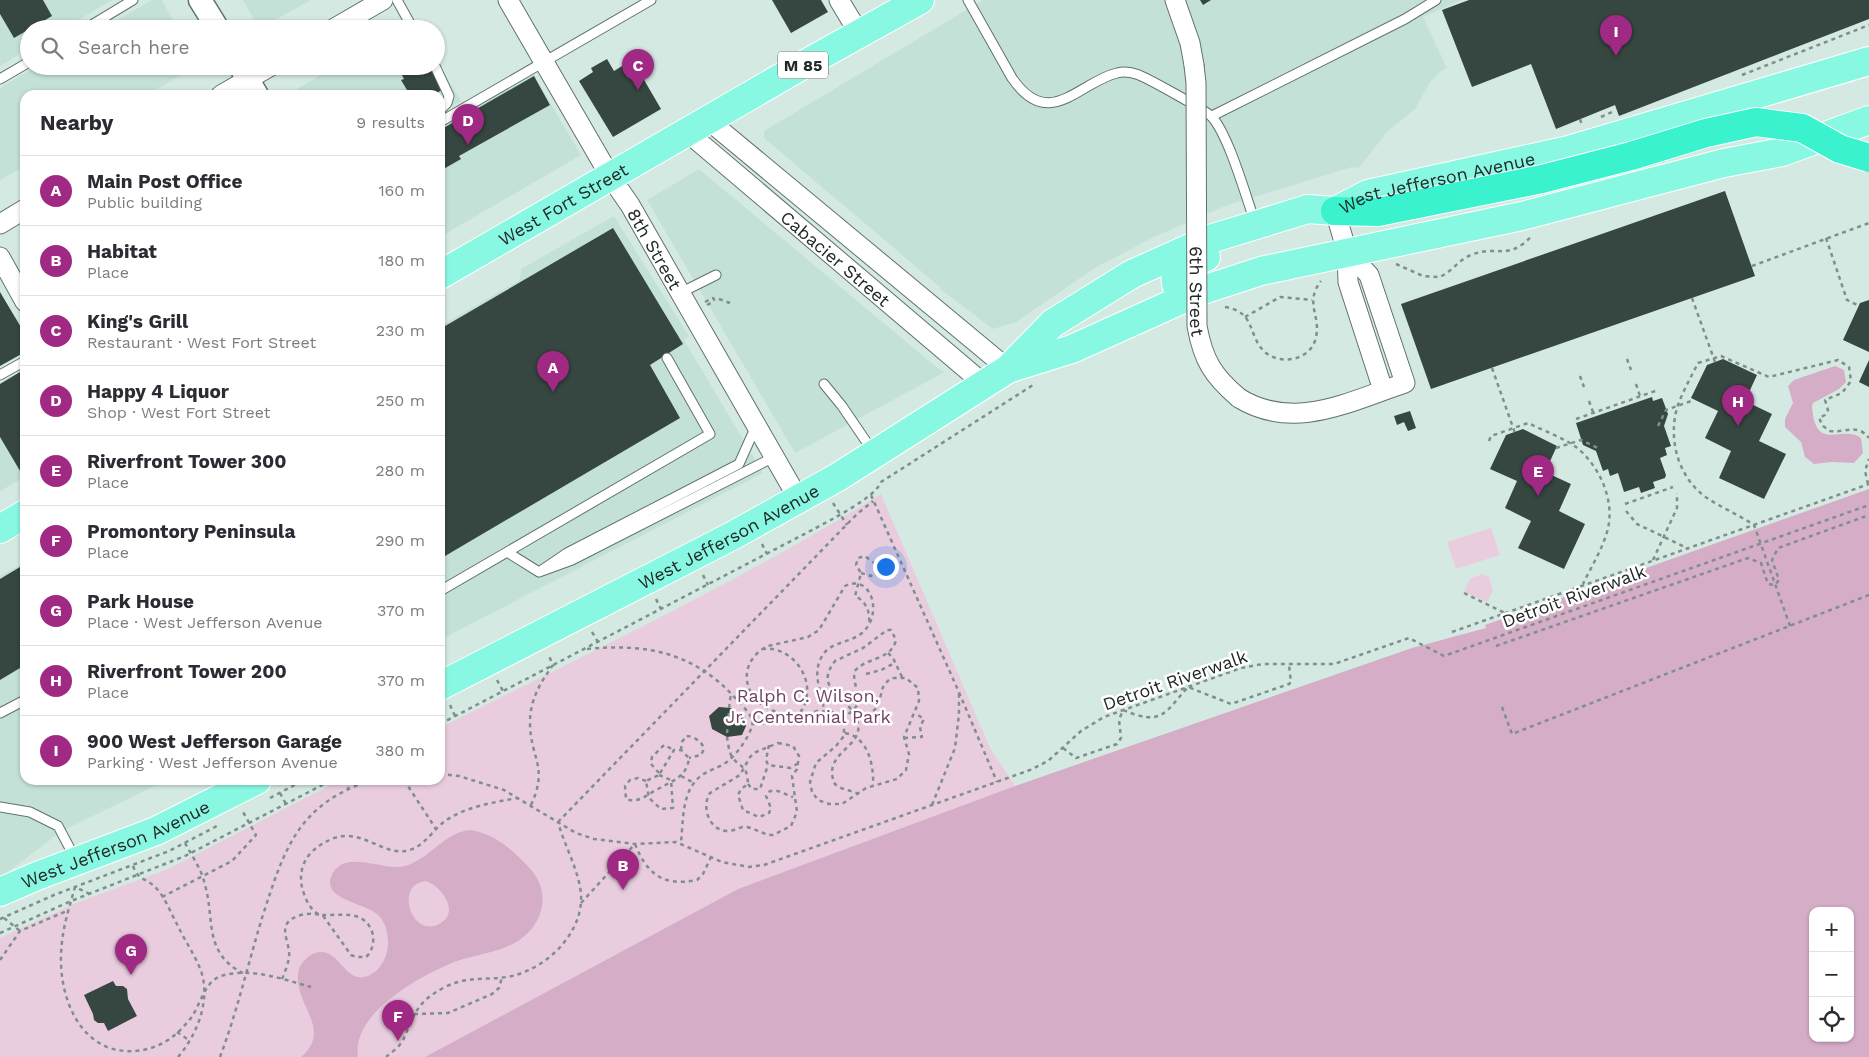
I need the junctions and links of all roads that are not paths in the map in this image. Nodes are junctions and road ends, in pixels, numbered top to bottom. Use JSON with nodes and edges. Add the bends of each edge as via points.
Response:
{"nodes":[{"id":1,"x":133,"y":0,"type":"edge"},
{"id":2,"x":200,"y":0,"type":"edge"},
{"id":3,"x":383,"y":0,"type":"edge"},
{"id":4,"x":397,"y":0,"type":"edge"},
{"id":5,"x":508,"y":0,"type":"edge"},
{"id":6,"x":651,"y":0,"type":"edge"},
{"id":7,"x":839,"y":0,"type":"edge"},
{"id":8,"x":920,"y":0,"type":"edge"},
{"id":9,"x":968,"y":0,"type":"edge"},
{"id":10,"x":1174,"y":0,"type":"edge"},
{"id":11,"x":1436,"y":0,"type":"edge"},
{"id":12,"x":100,"y":20,"type":"edge"},
{"id":13,"x":212,"y":20,"type":"edge"},
{"id":14,"x":349,"y":20,"type":"edge"},
{"id":15,"x":408,"y":20,"type":"edge"},
{"id":16,"x":860,"y":35,"type":"junction"},
{"id":17,"x":544,"y":61,"type":"junction"},
{"id":18,"x":1869,"y":62,"type":"edge"},
{"id":19,"x":20,"y":67,"type":"edge"},
{"id":20,"x":439,"y":75,"type":"edge"},
{"id":21,"x":0,"y":79,"type":"edge"},
{"id":22,"x":248,"y":80,"type":"edge"},
{"id":23,"x":230,"y":90,"type":"edge"},
{"id":24,"x":445,"y":105,"type":"edge"},
{"id":25,"x":1212,"y":116,"type":"junction"},
{"id":26,"x":445,"y":119,"type":"edge"},
{"id":27,"x":1869,"y":120,"type":"edge"},
{"id":28,"x":697,"y":126,"type":"junction"},
{"id":29,"x":1869,"y":158,"type":"edge"},
{"id":30,"x":610,"y":176,"type":"junction"},
{"id":31,"x":1335,"y":211,"type":"junction"},
{"id":32,"x":20,"y":212,"type":"edge"},
{"id":33,"x":1290,"y":215,"type":"junction"},
{"id":34,"x":0,"y":224,"type":"edge"},
{"id":35,"x":1256,"y":225,"type":"junction"},
{"id":36,"x":1347,"y":252,"type":"junction"},
{"id":37,"x":0,"y":257,"type":"edge"},
{"id":38,"x":445,"y":272,"type":"edge"},
{"id":39,"x":716,"y":275,"type":"dead end"},
{"id":40,"x":20,"y":293,"type":"edge"},
{"id":41,"x":680,"y":293,"type":"junction"},
{"id":42,"x":1213,"y":298,"type":"junction"},
{"id":43,"x":668,"y":358,"type":"dead end"},
{"id":44,"x":20,"y":364,"type":"edge"},
{"id":45,"x":1008,"y":369,"type":"junction"},
{"id":46,"x":0,"y":375,"type":"edge"},
{"id":47,"x":824,"y":384,"type":"dead end"},
{"id":48,"x":984,"y":384,"type":"junction"},
{"id":49,"x":1383,"y":390,"type":"junction"},
{"id":50,"x":757,"y":426,"type":"junction"},
{"id":51,"x":875,"y":454,"type":"junction"},
{"id":52,"x":774,"y":457,"type":"junction"},
{"id":53,"x":799,"y":500,"type":"junction"},
{"id":54,"x":20,"y":517,"type":"edge"},
{"id":55,"x":0,"y":528,"type":"edge"},
{"id":56,"x":508,"y":552,"type":"junction"},
{"id":57,"x":540,"y":572,"type":"junction"},
{"id":58,"x":445,"y":588,"type":"edge"},
{"id":59,"x":445,"y":696,"type":"edge"},
{"id":60,"x":20,"y":703,"type":"edge"},
{"id":61,"x":0,"y":713,"type":"edge"},
{"id":62,"x":269,"y":786,"type":"edge"},
{"id":63,"x":0,"y":807,"type":"edge"},
{"id":64,"x":76,"y":861,"type":"junction"},
{"id":65,"x":1,"y":910,"type":"edge"}],
"edges":[{"from":1,"to":12,"type":"lane"},
{"from":2,"to":13,"type":"street"},
{"from":3,"to":14,"type":"street"},
{"from":4,"to":15,"type":"lane"},
{"from":5,"to":17,"type":"street","name":"8th Street"},
{"from":6,"to":17,"type":"lane"},
{"from":7,"to":16,"type":"street"},
{"from":8,"to":16,"type":"main road","number":"M 85"},
{"from":9,"to":25,"type":"lane","via":[[1012,78],[1029,97],[1046,102],[1063,101],[1107,77],[1126,71]]},
{"from":10,"to":49,"type":"street","name":"6th Street","bridge":true,"via":[[1187,35],[1196,83],[1197,326],[1210,368],[1239,398],[1263,410],[1296,415],[1330,409]]},
{"from":11,"to":25,"type":"lane","via":[[1405,19]]},
{"from":16,"to":28,"type":"main road","number":"M 85"},
{"from":17,"to":26,"type":"lane"},
{"from":17,"to":30,"type":"street","name":"8th Street"},
{"from":18,"to":31,"type":"main road","name":"West Jefferson Avenue","via":[[1569,150],[1368,194]]},
{"from":19,"to":21,"type":"lane"},
{"from":20,"to":24,"type":"lane","via":[[449,96]]},
{"from":22,"to":23,"type":"street"},
{"from":25,"to":35,"type":"lane","via":[[1228,147]]},
{"from":27,"to":36,"type":"main road","name":"West Jefferson Avenue","via":[[1782,152],[1724,163],[1522,216]]},
{"from":28,"to":30,"type":"main road","name":"West Fort Street","number":"M 85"},
{"from":28,"to":45,"type":"street","name":"Cabacier Street"},
{"from":28,"to":48,"type":"street","name":"Cabacier Street"},
{"from":29,"to":31,"type":"highway","bridge":true,"via":[[1840,149],[1802,128],[1756,122],[1542,180],[1378,212]]},
{"from":30,"to":38,"type":"main road","name":"West Fort Street","number":"M 85"},
{"from":30,"to":41,"type":"street","name":"8th Street"},
{"from":31,"to":33,"type":"main road","name":"West Jefferson Avenue","via":[[1308,209]]},
{"from":31,"to":36,"type":"street"},
{"from":32,"to":34,"type":"street"},
{"from":33,"to":35,"type":"main road","name":"West Jefferson Avenue"},
{"from":33,"to":42,"type":"main road","via":[[1260,236],[1182,266],[1176,274],[1178,289]]},
{"from":35,"to":45,"type":"main road","name":"West Jefferson Avenue","via":[[1210,239],[1132,274],[1053,323]]},
{"from":36,"to":42,"type":"main road","name":"West Jefferson Avenue","via":[[1261,272]]},
{"from":36,"to":49,"type":"street","via":[[1348,282]]},
{"from":36,"to":49,"type":"street","name":"6th Street","via":[[1369,275],[1405,383]]},
{"from":37,"to":40,"type":"street"},
{"from":39,"to":41,"type":"lane"},
{"from":41,"to":50,"type":"street","name":"8th Street"},
{"from":42,"to":45,"type":"main road","name":"West Jefferson Avenue"},
{"from":43,"to":56,"type":"lane","via":[[710,434]]},
{"from":44,"to":46,"type":"lane"},
{"from":45,"to":48,"type":"main road","name":"West Jefferson Avenue"},
{"from":47,"to":51,"type":"lane"},
{"from":48,"to":51,"type":"main road","name":"West Jefferson Avenue"},
{"from":50,"to":52,"type":"street","name":"8th Street"},
{"from":50,"to":57,"type":"lane","via":[[739,464],[567,553]]},
{"from":51,"to":53,"type":"main road","name":"West Jefferson Avenue"},
{"from":52,"to":53,"type":"street","name":"8th Street"},
{"from":52,"to":57,"type":"lane","via":[[572,560]]},
{"from":53,"to":59,"type":"main road","name":"West Jefferson Avenue"},
{"from":54,"to":55,"type":"main road"},
{"from":56,"to":57,"type":"lane"},
{"from":56,"to":58,"type":"lane"},
{"from":60,"to":61,"type":"lane"},
{"from":62,"to":64,"type":"main road","name":"West Jefferson Avenue"},
{"from":63,"to":64,"type":"lane","via":[[30,812],[58,826]]},
{"from":64,"to":65,"type":"main road","name":"West Jefferson Avenue"}]}
